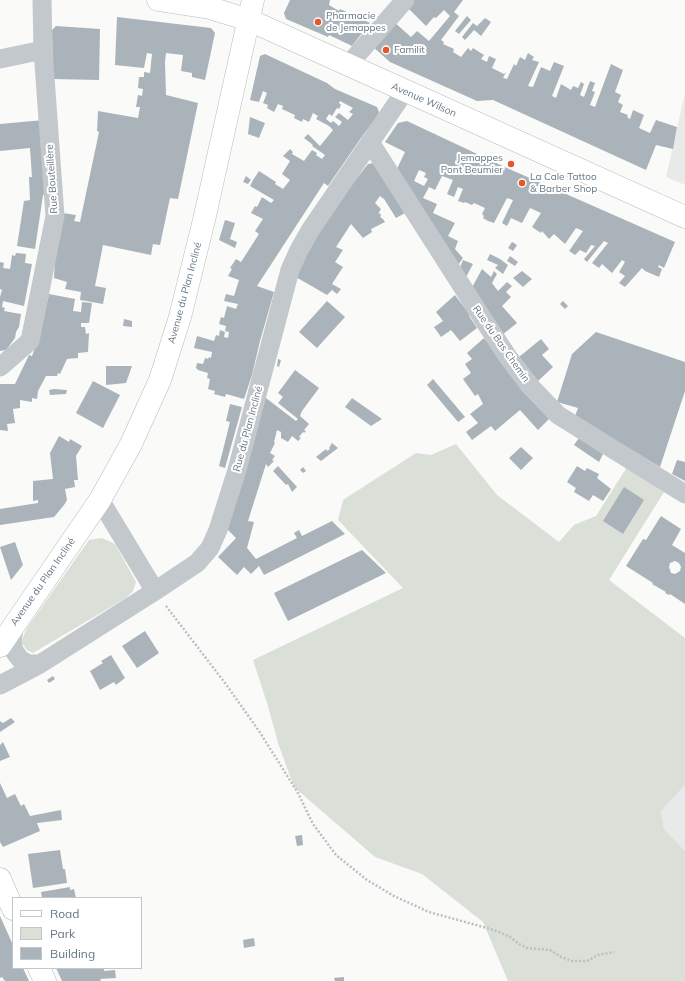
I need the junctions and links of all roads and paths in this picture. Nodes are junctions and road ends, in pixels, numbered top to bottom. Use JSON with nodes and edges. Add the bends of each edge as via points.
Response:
{"nodes":[{"id":1,"x":42,"y":0,"type":"edge"},
{"id":2,"x":158,"y":0,"type":"edge"},
{"id":3,"x":405,"y":0,"type":"edge"},
{"id":4,"x":251,"y":10,"type":"edge"},
{"id":5,"x":43,"y":50,"type":"junction"},
{"id":6,"x":0,"y":59,"type":"edge"},
{"id":7,"x":348,"y":65,"type":"junction"},
{"id":8,"x":405,"y":91,"type":"junction"},
{"id":9,"x":370,"y":142,"type":"junction"},
{"id":10,"x":685,"y":217,"type":"edge"},
{"id":11,"x":0,"y":367,"type":"edge"},
{"id":12,"x":685,"y":494,"type":"edge"},
{"id":13,"x":100,"y":500,"type":"junction"},
{"id":14,"x":155,"y":591,"type":"junction"},
{"id":15,"x":15,"y":623,"type":"junction"},
{"id":16,"x":0,"y":646,"type":"edge"},
{"id":17,"x":40,"y":664,"type":"junction"},
{"id":18,"x":0,"y":685,"type":"edge"},
{"id":19,"x":0,"y":880,"type":"edge"},
{"id":20,"x":12,"y":907,"type":"edge"},
{"id":21,"x":614,"y":952,"type":"dead end"},
{"id":22,"x":39,"y":969,"type":"edge"},
{"id":23,"x":45,"y":981,"type":"edge"}],
"edges":[{"from":1,"to":5,"type":"street","name":"Rue Bouteillère"},
{"from":2,"to":4,"type":"street","name":"Avenue Wilson","via":[[210,8]]},
{"from":3,"to":7,"type":"street"},
{"from":4,"to":7,"type":"street","name":"Avenue Wilson"},
{"from":4,"to":13,"type":"street","name":"Avenue du Plan Incliné","via":[[180,317],[160,380],[131,444]]},
{"from":5,"to":6,"type":"street"},
{"from":5,"to":11,"type":"street","name":"Rue Bouteillère","via":[[55,216],[30,341]]},
{"from":7,"to":8,"type":"street","name":"Avenue Wilson"},
{"from":8,"to":9,"type":"street","name":"Rue du Plan Incliné"},
{"from":8,"to":10,"type":"street","name":"Avenue Wilson"},
{"from":9,"to":12,"type":"street","name":"Rue du Bas Chemin","via":[[480,316],[530,386],[558,415]]},
{"from":9,"to":14,"type":"street","name":"Rue du Plan Incliné","via":[[312,229],[290,270],[237,470],[210,548],[197,563]]},
{"from":13,"to":14,"type":"street"},
{"from":13,"to":15,"type":"street","name":"Avenue du Plan Incliné"},
{"from":14,"to":17,"type":"street","name":"Rue du Plan Incliné"},
{"from":14,"to":21,"type":"path","via":[[259,731],[298,794],[313,824],[336,855],[367,880],[429,912],[494,930],[527,948],[550,950],[572,961],[587,961],[598,955]]},
{"from":15,"to":16,"type":"street","name":"Avenue du Plan Incliné"},
{"from":15,"to":17,"type":"street","via":[[12,641],[14,651],[28,664]]},
{"from":17,"to":18,"type":"street","name":"Rue du Plan Incliné"},
{"from":19,"to":20,"type":"street"},
{"from":22,"to":23,"type":"street"}]}
